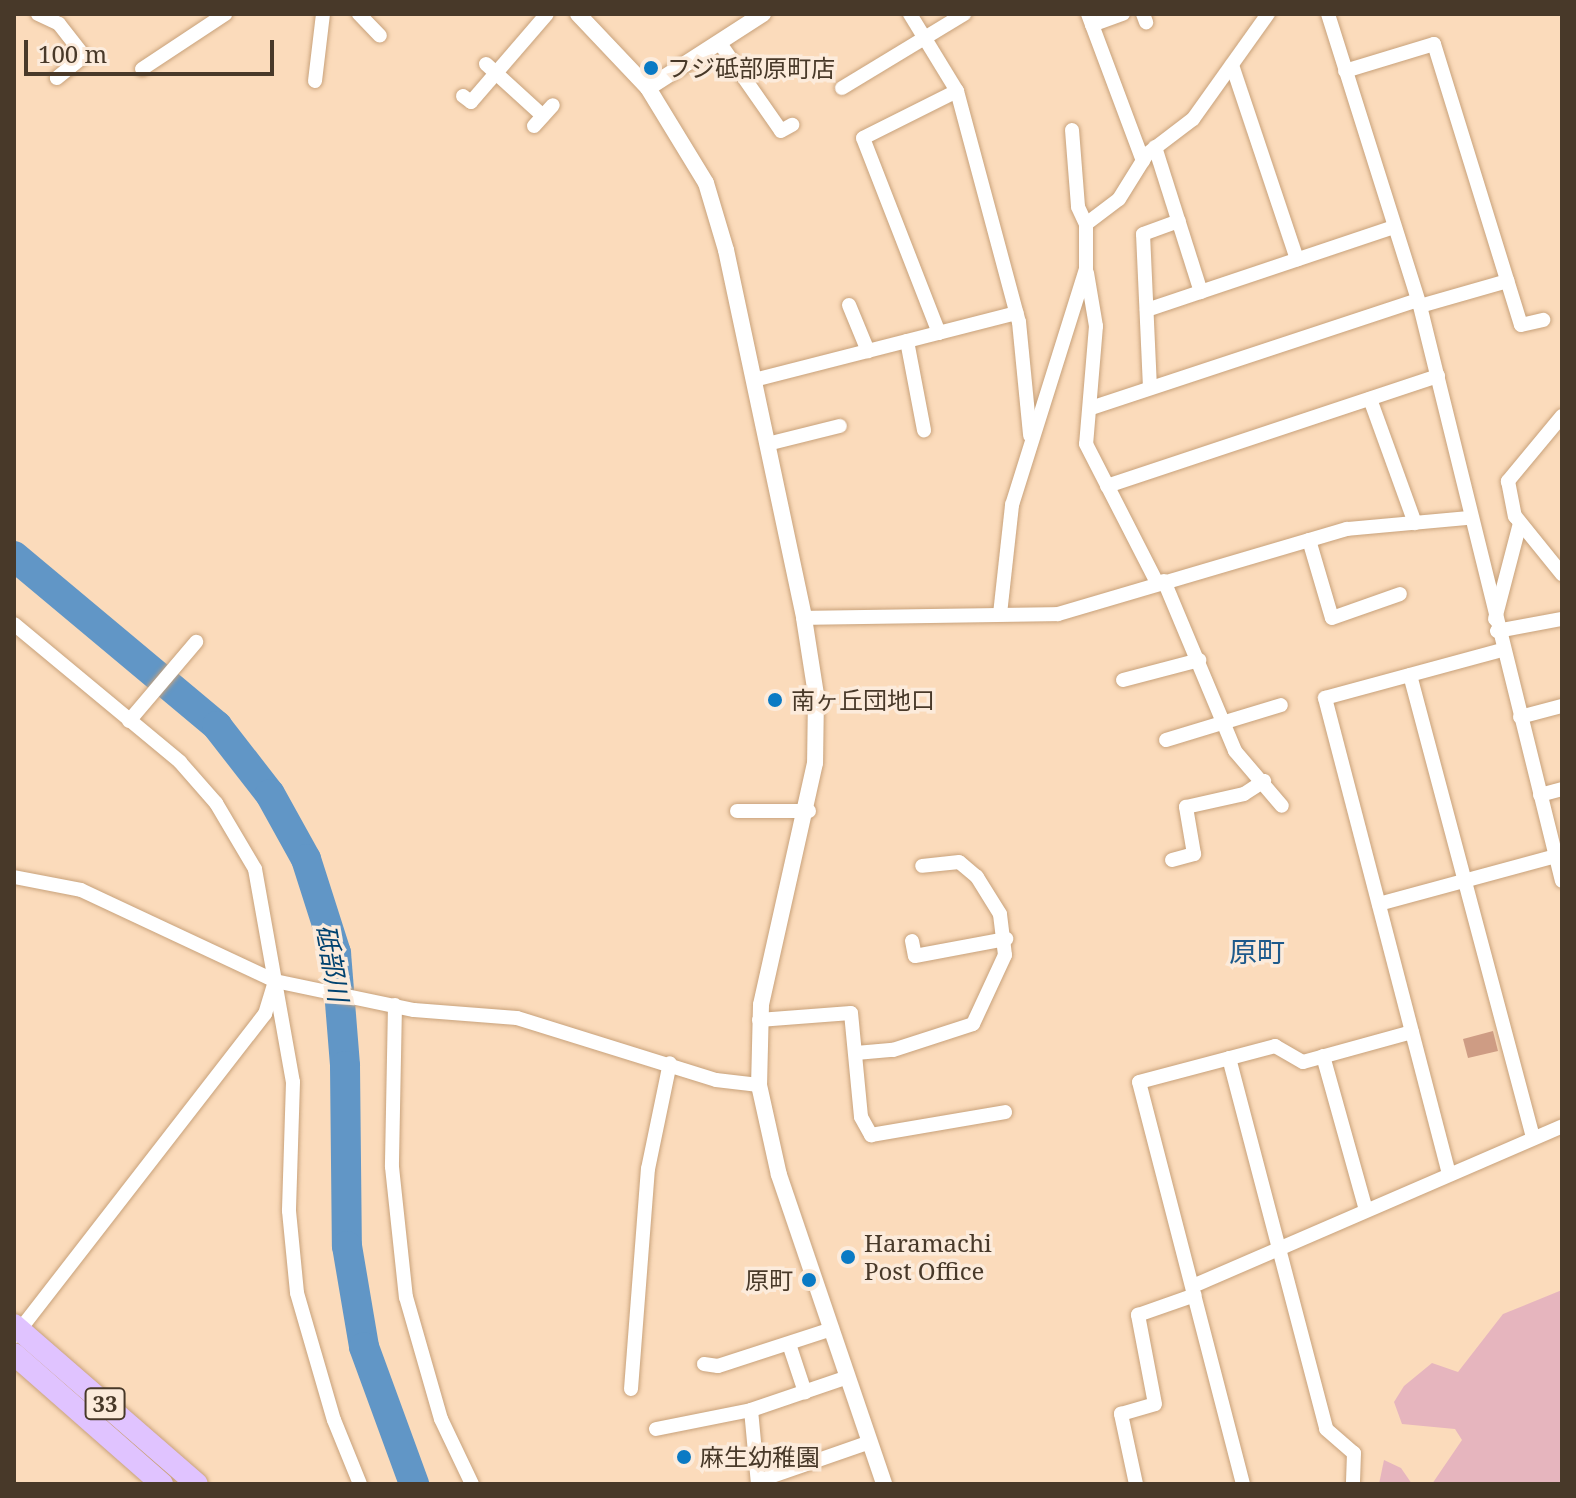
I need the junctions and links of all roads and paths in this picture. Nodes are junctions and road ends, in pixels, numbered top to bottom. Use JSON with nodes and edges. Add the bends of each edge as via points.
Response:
{"nodes":[{"id":1,"x":38,"y":14,"type":"edge"},
{"id":2,"x":225,"y":14,"type":"edge"},
{"id":3,"x":323,"y":14,"type":"edge"},
{"id":4,"x":359,"y":14,"type":"edge"},
{"id":5,"x":547,"y":14,"type":"edge"},
{"id":6,"x":578,"y":14,"type":"edge"},
{"id":7,"x":763,"y":14,"type":"edge"},
{"id":8,"x":910,"y":14,"type":"edge"},
{"id":9,"x":964,"y":14,"type":"edge"},
{"id":10,"x":1123,"y":14,"type":"edge"},
{"id":11,"x":1268,"y":14,"type":"edge"},
{"id":12,"x":1328,"y":14,"type":"edge"},
{"id":13,"x":1090,"y":20,"type":"edge"},
{"id":14,"x":380,"y":36,"type":"dead end"},
{"id":15,"x":926,"y":38,"type":"junction"},
{"id":16,"x":719,"y":42,"type":"junction"},
{"id":17,"x":1232,"y":65,"type":"junction"},
{"id":18,"x":491,"y":68,"type":"junction"},
{"id":19,"x":142,"y":69,"type":"dead end"},
{"id":20,"x":1345,"y":71,"type":"junction"},
{"id":21,"x":57,"y":78,"type":"dead end"},
{"id":22,"x":315,"y":81,"type":"dead end"},
{"id":23,"x":648,"y":88,"type":"junction"},
{"id":24,"x":842,"y":88,"type":"dead end"},
{"id":25,"x":957,"y":91,"type":"junction"},
{"id":26,"x":463,"y":96,"type":"dead end"},
{"id":27,"x":553,"y":105,"type":"dead end"},
{"id":28,"x":792,"y":125,"type":"dead end"},
{"id":29,"x":1072,"y":130,"type":"dead end"},
{"id":30,"x":1155,"y":147,"type":"junction"},
{"id":31,"x":1143,"y":161,"type":"junction"},
{"id":32,"x":1179,"y":221,"type":"junction"},
{"id":33,"x":1086,"y":224,"type":"junction"},
{"id":34,"x":1394,"y":227,"type":"junction"},
{"id":35,"x":1297,"y":259,"type":"junction"},
{"id":36,"x":1086,"y":269,"type":"junction"},
{"id":37,"x":1507,"y":281,"type":"junction"},
{"id":38,"x":1201,"y":292,"type":"junction"},
{"id":39,"x":1418,"y":303,"type":"junction"},
{"id":40,"x":849,"y":305,"type":"dead end"},
{"id":41,"x":1147,"y":310,"type":"junction"},
{"id":42,"x":1017,"y":313,"type":"junction"},
{"id":43,"x":1543,"y":320,"type":"dead end"},
{"id":44,"x":939,"y":333,"type":"junction"},
{"id":45,"x":907,"y":341,"type":"junction"},
{"id":46,"x":868,"y":351,"type":"junction"},
{"id":47,"x":1438,"y":376,"type":"junction"},
{"id":48,"x":754,"y":380,"type":"junction"},
{"id":49,"x":1150,"y":388,"type":"junction"},
{"id":50,"x":1370,"y":399,"type":"junction"},
{"id":51,"x":1091,"y":408,"type":"junction"},
{"id":52,"x":1562,"y":416,"type":"edge"},
{"id":53,"x":840,"y":426,"type":"dead end"},
{"id":54,"x":924,"y":430,"type":"dead end"},
{"id":55,"x":1031,"y":443,"type":"junction"},
{"id":56,"x":767,"y":444,"type":"junction"},
{"id":57,"x":1107,"y":486,"type":"junction"},
{"id":58,"x":1467,"y":518,"type":"junction"},
{"id":59,"x":1415,"y":523,"type":"junction"},
{"id":60,"x":1520,"y":523,"type":"junction"},
{"id":61,"x":1309,"y":540,"type":"junction"},
{"id":62,"x":1562,"y":574,"type":"edge"},
{"id":63,"x":1161,"y":582,"type":"junction"},
{"id":64,"x":1400,"y":594,"type":"dead end"},
{"id":65,"x":1000,"y":614,"type":"junction"},
{"id":66,"x":804,"y":618,"type":"junction"},
{"id":67,"x":1562,"y":619,"type":"edge"},
{"id":68,"x":14,"y":624,"type":"edge"},
{"id":69,"x":1496,"y":626,"type":"junction"},
{"id":70,"x":194,"y":644,"type":"dead end"},
{"id":71,"x":1502,"y":650,"type":"junction"},
{"id":72,"x":1199,"y":660,"type":"junction"},
{"id":73,"x":1410,"y":675,"type":"junction"},
{"id":74,"x":1123,"y":680,"type":"dead end"},
{"id":75,"x":1281,"y":705,"type":"dead end"},
{"id":76,"x":1562,"y":706,"type":"edge"},
{"id":77,"x":1520,"y":717,"type":"junction"},
{"id":78,"x":131,"y":719,"type":"junction"},
{"id":79,"x":1222,"y":723,"type":"junction"},
{"id":80,"x":1166,"y":740,"type":"dead end"},
{"id":81,"x":1264,"y":781,"type":"junction"},
{"id":82,"x":1562,"y":789,"type":"edge"},
{"id":83,"x":1540,"y":795,"type":"junction"},
{"id":84,"x":1282,"y":806,"type":"dead end"},
{"id":85,"x":737,"y":811,"type":"dead end"},
{"id":86,"x":809,"y":811,"type":"junction"},
{"id":87,"x":1556,"y":856,"type":"junction"},
{"id":88,"x":1172,"y":860,"type":"dead end"},
{"id":89,"x":922,"y":866,"type":"dead end"},
{"id":90,"x":1561,"y":874,"type":"edge"},
{"id":91,"x":14,"y":877,"type":"edge"},
{"id":92,"x":1464,"y":881,"type":"junction"},
{"id":93,"x":1379,"y":904,"type":"junction"},
{"id":94,"x":1006,"y":939,"type":"junction"},
{"id":95,"x":912,"y":941,"type":"dead end"},
{"id":96,"x":282,"y":982,"type":"junction"},
{"id":97,"x":388,"y":1004,"type":"junction"},
{"id":98,"x":759,"y":1020,"type":"junction"},
{"id":99,"x":1412,"y":1032,"type":"junction"},
{"id":100,"x":856,"y":1053,"type":"junction"},
{"id":101,"x":1323,"y":1056,"type":"junction"},
{"id":102,"x":1229,"y":1058,"type":"junction"},
{"id":103,"x":670,"y":1063,"type":"junction"},
{"id":104,"x":759,"y":1085,"type":"junction"},
{"id":105,"x":1005,"y":1112,"type":"dead end"},
{"id":106,"x":1562,"y":1126,"type":"edge"},
{"id":107,"x":1533,"y":1138,"type":"junction"},
{"id":108,"x":1449,"y":1174,"type":"junction"},
{"id":109,"x":1366,"y":1210,"type":"junction"},
{"id":110,"x":1278,"y":1249,"type":"junction"},
{"id":111,"x":1194,"y":1290,"type":"junction"},
{"id":112,"x":832,"y":1329,"type":"junction"},
{"id":113,"x":16,"y":1331,"type":"edge"},
{"id":114,"x":789,"y":1344,"type":"junction"},
{"id":115,"x":14,"y":1354,"type":"edge"},
{"id":116,"x":704,"y":1364,"type":"dead end"},
{"id":117,"x":848,"y":1377,"type":"junction"},
{"id":118,"x":631,"y":1389,"type":"dead end"},
{"id":119,"x":805,"y":1392,"type":"junction"},
{"id":120,"x":751,"y":1410,"type":"junction"},
{"id":121,"x":656,"y":1429,"type":"dead end"},
{"id":122,"x":870,"y":1442,"type":"junction"},
{"id":123,"x":758,"y":1482,"type":"edge"},
{"id":124,"x":162,"y":1484,"type":"edge"},
{"id":125,"x":197,"y":1484,"type":"edge"},
{"id":126,"x":360,"y":1484,"type":"edge"},
{"id":127,"x":472,"y":1484,"type":"edge"},
{"id":128,"x":884,"y":1484,"type":"edge"},
{"id":129,"x":1136,"y":1484,"type":"edge"},
{"id":130,"x":1243,"y":1484,"type":"edge"},
{"id":131,"x":1353,"y":1484,"type":"edge"}],
"edges":[{"from":1,"to":21,"type":"street","via":[[59,24],[84,56]]},
{"from":2,"to":19,"type":"street"},
{"from":3,"to":22,"type":"street"},
{"from":4,"to":14,"type":"street"},
{"from":5,"to":18,"type":"street"},
{"from":6,"to":23,"type":"street"},
{"from":7,"to":16,"type":"street"},
{"from":8,"to":15,"type":"street"},
{"from":9,"to":15,"type":"street"},
{"from":10,"to":13,"type":"street"},
{"from":11,"to":17,"type":"street"},
{"from":12,"to":20,"type":"street"},
{"from":13,"to":31,"type":"street"},
{"from":15,"to":24,"type":"street"},
{"from":15,"to":25,"type":"street"},
{"from":16,"to":23,"type":"street"},
{"from":16,"to":28,"type":"street","via":[[781,131]]},
{"from":17,"to":30,"type":"street","via":[[1193,119]]},
{"from":17,"to":35,"type":"street"},
{"from":18,"to":26,"type":"street","via":[[471,102]]},
{"from":18,"to":27,"type":"street","via":[[538,121]]},
{"from":20,"to":34,"type":"street"},
{"from":20,"to":37,"type":"street","via":[[1434,44]]},
{"from":23,"to":48,"type":"street","via":[[706,183]]},
{"from":25,"to":42,"type":"street"},
{"from":25,"to":44,"type":"street","via":[[863,138]]},
{"from":29,"to":33,"type":"street","via":[[1078,207]]},
{"from":30,"to":31,"type":"street"},
{"from":30,"to":32,"type":"street"},
{"from":31,"to":33,"type":"street","via":[[1119,199]]},
{"from":32,"to":38,"type":"street"},
{"from":32,"to":41,"type":"street","via":[[1143,234]]},
{"from":33,"to":36,"type":"street"},
{"from":34,"to":35,"type":"street"},
{"from":34,"to":39,"type":"street"},
{"from":35,"to":38,"type":"street"},
{"from":36,"to":51,"type":"street","via":[[1096,326]]},
{"from":36,"to":55,"type":"street"},
{"from":37,"to":39,"type":"street"},
{"from":37,"to":43,"type":"street","via":[[1521,325]]},
{"from":38,"to":41,"type":"street"},
{"from":39,"to":47,"type":"street"},
{"from":39,"to":49,"type":"street"},
{"from":40,"to":46,"type":"street"},
{"from":41,"to":49,"type":"street"},
{"from":42,"to":44,"type":"street"},
{"from":42,"to":55,"type":"street"},
{"from":44,"to":45,"type":"street"},
{"from":45,"to":46,"type":"street"},
{"from":45,"to":54,"type":"street"},
{"from":46,"to":48,"type":"street"},
{"from":47,"to":50,"type":"street"},
{"from":47,"to":58,"type":"street"},
{"from":48,"to":56,"type":"street"},
{"from":49,"to":51,"type":"street"},
{"from":50,"to":57,"type":"street"},
{"from":50,"to":59,"type":"street"},
{"from":51,"to":57,"type":"street","via":[[1086,444]]},
{"from":52,"to":60,"type":"street","via":[[1508,481]]},
{"from":53,"to":56,"type":"street"},
{"from":55,"to":65,"type":"street","via":[[1004,545]]},
{"from":56,"to":66,"type":"street"},
{"from":57,"to":63,"type":"street"},
{"from":58,"to":59,"type":"street"},
{"from":58,"to":69,"type":"street"},
{"from":59,"to":61,"type":"street"},
{"from":60,"to":62,"type":"street"},
{"from":60,"to":69,"type":"street"},
{"from":61,"to":63,"type":"street"},
{"from":61,"to":64,"type":"street","via":[[1332,618]]},
{"from":63,"to":65,"type":"street","via":[[1058,614]]},
{"from":63,"to":72,"type":"street"},
{"from":65,"to":66,"type":"street"},
{"from":66,"to":86,"type":"street","via":[[818,728]]},
{"from":67,"to":69,"type":"street"},
{"from":68,"to":78,"type":"street"},
{"from":69,"to":71,"type":"street"},
{"from":70,"to":78,"type":"street"},
{"from":71,"to":73,"type":"street"},
{"from":71,"to":77,"type":"street"},
{"from":72,"to":74,"type":"street"},
{"from":72,"to":79,"type":"street"},
{"from":73,"to":92,"type":"street"},
{"from":73,"to":93,"type":"street","via":[[1325,698]]},
{"from":75,"to":79,"type":"street"},
{"from":76,"to":77,"type":"street"},
{"from":77,"to":83,"type":"street"},
{"from":78,"to":96,"type":"street","via":[[201,785],[243,846],[265,894]]},
{"from":79,"to":80,"type":"street"},
{"from":79,"to":81,"type":"street","via":[[1235,751]]},
{"from":81,"to":84,"type":"street"},
{"from":81,"to":88,"type":"street","via":[[1244,794],[1186,807],[1194,854]]},
{"from":82,"to":83,"type":"street"},
{"from":83,"to":87,"type":"street"},
{"from":85,"to":86,"type":"street"},
{"from":86,"to":98,"type":"street"},
{"from":87,"to":90,"type":"street"},
{"from":87,"to":92,"type":"street"},
{"from":89,"to":94,"type":"street","via":[[959,862],[969,868],[995,902]]},
{"from":91,"to":96,"type":"street","via":[[81,890]]},
{"from":92,"to":93,"type":"street"},
{"from":92,"to":107,"type":"street"},
{"from":93,"to":99,"type":"street"},
{"from":94,"to":95,"type":"street","via":[[915,956]]},
{"from":94,"to":100,"type":"street","via":[[1005,955],[973,1024],[893,1050]]},
{"from":96,"to":97,"type":"street"},
{"from":96,"to":113,"type":"street","via":[[265,1014]]},
{"from":96,"to":126,"type":"street","via":[[293,1082],[289,1211],[295,1279],[330,1408]]},
{"from":97,"to":103,"type":"street","via":[[517,1018]]},
{"from":97,"to":127,"type":"street","via":[[393,1179],[406,1297],[432,1391]]},
{"from":98,"to":100,"type":"street","via":[[851,1013]]},
{"from":98,"to":104,"type":"street"},
{"from":99,"to":101,"type":"street"},
{"from":99,"to":108,"type":"street"},
{"from":100,"to":105,"type":"street","via":[[861,1117],[871,1135]]},
{"from":101,"to":102,"type":"street","via":[[1303,1062],[1275,1046]]},
{"from":101,"to":109,"type":"street"},
{"from":102,"to":110,"type":"street"},
{"from":102,"to":111,"type":"street","via":[[1139,1082]]},
{"from":103,"to":104,"type":"street","via":[[716,1080]]},
{"from":103,"to":118,"type":"street","via":[[648,1169]]},
{"from":104,"to":112,"type":"street","via":[[779,1175]]},
{"from":106,"to":107,"type":"street"},
{"from":107,"to":108,"type":"street"},
{"from":108,"to":109,"type":"street"},
{"from":109,"to":110,"type":"street"},
{"from":110,"to":111,"type":"street"},
{"from":110,"to":131,"type":"street","via":[[1326,1429],[1354,1453]]},
{"from":111,"to":129,"type":"street","via":[[1138,1315],[1155,1404],[1121,1414]]},
{"from":111,"to":130,"type":"street"},
{"from":112,"to":114,"type":"street"},
{"from":112,"to":117,"type":"street"},
{"from":113,"to":125,"type":"highway","number":"33"},
{"from":114,"to":116,"type":"street","via":[[718,1366]]},
{"from":114,"to":119,"type":"street"},
{"from":115,"to":124,"type":"highway","number":"33"},
{"from":117,"to":119,"type":"street"},
{"from":117,"to":122,"type":"street"},
{"from":119,"to":120,"type":"street"},
{"from":120,"to":121,"type":"street"},
{"from":120,"to":123,"type":"street"},
{"from":122,"to":123,"type":"street"},
{"from":122,"to":128,"type":"street"}]}
